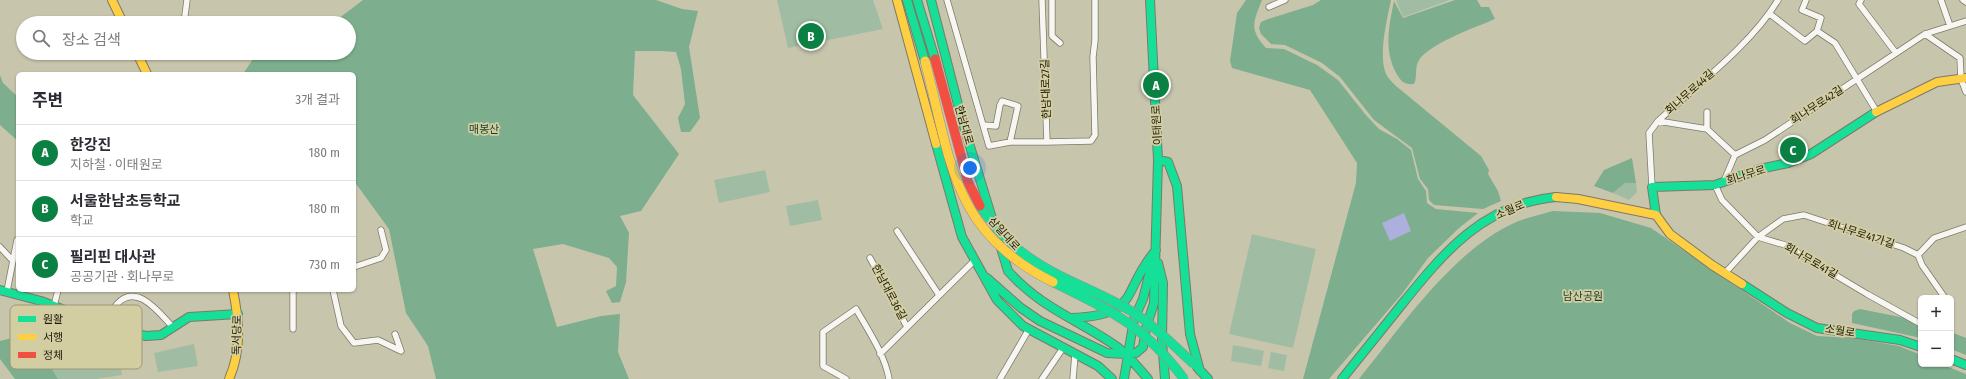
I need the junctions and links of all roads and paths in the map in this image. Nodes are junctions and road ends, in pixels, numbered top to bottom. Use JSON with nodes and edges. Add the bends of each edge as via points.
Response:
{"nodes":[{"id":1,"x":112,"y":0,"type":"edge"},
{"id":2,"x":187,"y":0,"type":"edge"},
{"id":3,"x":897,"y":0,"type":"edge"},
{"id":4,"x":907,"y":0,"type":"edge"},
{"id":5,"x":917,"y":0,"type":"edge"},
{"id":6,"x":931,"y":0,"type":"edge"},
{"id":7,"x":947,"y":0,"type":"edge"},
{"id":8,"x":1042,"y":0,"type":"edge"},
{"id":9,"x":1052,"y":0,"type":"edge"},
{"id":10,"x":1095,"y":0,"type":"edge"},
{"id":11,"x":1150,"y":0,"type":"edge"},
{"id":12,"x":1285,"y":0,"type":"edge"},
{"id":13,"x":1778,"y":0,"type":"edge"},
{"id":14,"x":1806,"y":0,"type":"edge"},
{"id":15,"x":1861,"y":0,"type":"edge"},
{"id":16,"x":1941,"y":0,"type":"edge"},
{"id":17,"x":1964,"y":0,"type":"edge"},
{"id":18,"x":1966,"y":2,"type":"edge"},
{"id":19,"x":1269,"y":7,"type":"dead end"},
{"id":20,"x":1770,"y":14,"type":"junction"},
{"id":21,"x":120,"y":16,"type":"edge"},
{"id":22,"x":185,"y":16,"type":"edge"},
{"id":23,"x":1966,"y":21,"type":"edge"},
{"id":24,"x":1950,"y":26,"type":"junction"},
{"id":25,"x":1816,"y":31,"type":"junction"},
{"id":26,"x":1925,"y":34,"type":"junction"},
{"id":27,"x":1060,"y":43,"type":"dead end"},
{"id":28,"x":1896,"y":53,"type":"junction"},
{"id":29,"x":140,"y":60,"type":"edge"},
{"id":30,"x":146,"y":72,"type":"edge"},
{"id":31,"x":1858,"y":79,"type":"junction"},
{"id":32,"x":1964,"y":79,"type":"edge"},
{"id":33,"x":1966,"y":92,"type":"edge"},
{"id":34,"x":1707,"y":112,"type":"dead end"},
{"id":35,"x":1878,"y":112,"type":"junction"},
{"id":36,"x":1658,"y":121,"type":"junction"},
{"id":37,"x":983,"y":125,"type":"junction"},
{"id":38,"x":1707,"y":129,"type":"junction"},
{"id":39,"x":1010,"y":142,"type":"junction"},
{"id":40,"x":1048,"y":142,"type":"junction"},
{"id":41,"x":1735,"y":155,"type":"junction"},
{"id":42,"x":1158,"y":160,"type":"junction"},
{"id":43,"x":1720,"y":183,"type":"junction"},
{"id":44,"x":1652,"y":187,"type":"junction"},
{"id":45,"x":1656,"y":214,"type":"junction"},
{"id":46,"x":1966,"y":227,"type":"edge"},
{"id":47,"x":381,"y":230,"type":"dead end"},
{"id":48,"x":897,"y":231,"type":"dead end"},
{"id":49,"x":1758,"y":238,"type":"junction"},
{"id":50,"x":16,"y":240,"type":"edge"},
{"id":51,"x":0,"y":247,"type":"edge"},
{"id":52,"x":1156,"y":250,"type":"junction"},
{"id":53,"x":1918,"y":255,"type":"junction"},
{"id":54,"x":870,"y":258,"type":"dead end"},
{"id":55,"x":13,"y":261,"type":"junction"},
{"id":56,"x":974,"y":261,"type":"junction"},
{"id":57,"x":356,"y":266,"type":"edge"},
{"id":58,"x":982,"y":273,"type":"junction"},
{"id":59,"x":1725,"y":273,"type":"junction"},
{"id":60,"x":4,"y":291,"type":"edge"},
{"id":61,"x":58,"y":292,"type":"edge"},
{"id":62,"x":233,"y":292,"type":"edge"},
{"id":63,"x":293,"y":292,"type":"edge"},
{"id":64,"x":333,"y":292,"type":"edge"},
{"id":65,"x":939,"y":295,"type":"junction"},
{"id":66,"x":1943,"y":295,"type":"edge"},
{"id":67,"x":1142,"y":299,"type":"junction"},
{"id":68,"x":1154,"y":303,"type":"junction"},
{"id":69,"x":51,"y":305,"type":"edge"},
{"id":70,"x":54,"y":305,"type":"edge"},
{"id":71,"x":117,"y":305,"type":"edge"},
{"id":72,"x":238,"y":314,"type":"junction"},
{"id":73,"x":1071,"y":318,"type":"junction"},
{"id":74,"x":1918,"y":322,"type":"edge"},
{"id":75,"x":907,"y":326,"type":"junction"},
{"id":76,"x":173,"y":327,"type":"junction"},
{"id":77,"x":293,"y":329,"type":"dead end"},
{"id":78,"x":1029,"y":330,"type":"junction"},
{"id":79,"x":395,"y":334,"type":"dead end"},
{"id":80,"x":142,"y":335,"type":"edge"},
{"id":81,"x":1918,"y":346,"type":"edge"},
{"id":82,"x":1063,"y":348,"type":"junction"},
{"id":83,"x":880,"y":354,"type":"junction"},
{"id":84,"x":1075,"y":354,"type":"junction"},
{"id":85,"x":1127,"y":354,"type":"junction"},
{"id":86,"x":1954,"y":360,"type":"edge"},
{"id":87,"x":1966,"y":365,"type":"edge"},
{"id":88,"x":1200,"y":371,"type":"junction"},
{"id":89,"x":229,"y":379,"type":"edge"},
{"id":90,"x":846,"y":379,"type":"edge"},
{"id":91,"x":889,"y":379,"type":"edge"},
{"id":92,"x":1000,"y":379,"type":"edge"},
{"id":93,"x":1042,"y":379,"type":"edge"},
{"id":94,"x":1073,"y":379,"type":"edge"},
{"id":95,"x":1112,"y":379,"type":"edge"},
{"id":96,"x":1124,"y":379,"type":"edge"},
{"id":97,"x":1148,"y":379,"type":"edge"},
{"id":98,"x":1165,"y":379,"type":"edge"},
{"id":99,"x":1184,"y":379,"type":"edge"},
{"id":100,"x":1208,"y":379,"type":"edge"},
{"id":101,"x":1342,"y":379,"type":"edge"}],
"edges":[{"from":1,"to":21,"type":"main road"},
{"from":2,"to":22,"type":"street"},
{"from":3,"to":56,"type":"main road","via":[[962,237]]},
{"from":4,"to":99,"type":"main road","name":"삼일대로","bridge":true,"via":[[958,188],[980,226],[1000,249],[1024,267],[1131,323],[1156,346]]},
{"from":5,"to":88,"type":"main road","name":"삼일대로","bridge":true,"via":[[968,182],[978,202],[996,227],[1022,254],[1131,311],[1152,326]]},
{"from":6,"to":73,"type":"main road","name":"한남대로","via":[[962,120],[1008,270],[1030,294]]},
{"from":7,"to":37,"type":"street"},
{"from":8,"to":40,"type":"street","name":"한남대로27길"},
{"from":9,"to":27,"type":"street","via":[[1052,36]]},
{"from":10,"to":40,"type":"street","via":[[1093,56],[1096,135],[1090,141]]},
{"from":11,"to":42,"type":"main road","name":"이태원로"},
{"from":12,"to":19,"type":"street"},
{"from":13,"to":20,"type":"street","name":"회나무로44길"},
{"from":14,"to":25,"type":"street","via":[[1802,10],[1820,18]]},
{"from":15,"to":28,"type":"street","via":[[1859,4]]},
{"from":16,"to":24,"type":"street"},
{"from":17,"to":18,"type":"street"},
{"from":20,"to":25,"type":"street","via":[[1805,41]]},
{"from":20,"to":36,"type":"street","name":"회나무로44길","via":[[1738,48]]},
{"from":23,"to":24,"type":"street","name":"회나무로42길"},
{"from":24,"to":26,"type":"street","name":"회나무로42길"},
{"from":25,"to":31,"type":"street","via":[[1835,43]]},
{"from":26,"to":28,"type":"street","name":"회나무로42길"},
{"from":26,"to":32,"type":"street","via":[[1960,58]]},
{"from":28,"to":31,"type":"street","name":"회나무로42길"},
{"from":29,"to":30,"type":"main road"},
{"from":31,"to":35,"type":"street"},
{"from":31,"to":41,"type":"street","name":"회나무로42길","via":[[1765,140]]},
{"from":32,"to":33,"type":"street"},
{"from":32,"to":35,"type":"main road","name":"회나무로","via":[[1937,82]]},
{"from":34,"to":38,"type":"street"},
{"from":35,"to":43,"type":"main road","name":"회나무로","via":[[1811,154]]},
{"from":36,"to":38,"type":"street"},
{"from":36,"to":44,"type":"street","name":"회나무로44길","via":[[1649,133]]},
{"from":37,"to":39,"type":"street","via":[[989,146]]},
{"from":37,"to":39,"type":"street","via":[[996,126],[1002,101],[1018,106]]},
{"from":38,"to":41,"type":"street"},
{"from":39,"to":40,"type":"street"},
{"from":41,"to":43,"type":"street"},
{"from":42,"to":52,"type":"main road","name":"이태원로"},
{"from":42,"to":88,"type":"main road","via":[[1168,162],[1177,186],[1190,334]]},
{"from":43,"to":44,"type":"main road","name":"회나무로"},
{"from":43,"to":49,"type":"street","via":[[1722,200]]},
{"from":44,"to":45,"type":"main road"},
{"from":45,"to":59,"type":"main road","name":"소월로","via":[[1670,234]]},
{"from":45,"to":101,"type":"main road","name":"소월로","via":[[1560,197],[1521,204],[1489,219],[1462,237],[1438,260]]},
{"from":46,"to":53,"type":"street","via":[[1934,238]]},
{"from":47,"to":57,"type":"street","via":[[386,250],[381,258]]},
{"from":48,"to":65,"type":"street"},
{"from":49,"to":53,"type":"street","name":"회나무로41가길","via":[[1783,219],[1804,215]]},
{"from":49,"to":59,"type":"street"},
{"from":49,"to":74,"type":"street","name":"회나무로41길","via":[[1785,244]]},
{"from":50,"to":55,"type":"street"},
{"from":51,"to":55,"type":"street"},
{"from":52,"to":67,"type":"main road","name":"이태원로"},
{"from":52,"to":68,"type":"main road","name":"이태원로"},
{"from":52,"to":73,"type":"main road","via":[[1145,261],[1132,291],[1120,309],[1092,317]]},
{"from":52,"to":98,"type":"main road","name":"이태원로","via":[[1163,282],[1162,341]]},
{"from":53,"to":66,"type":"street"},
{"from":54,"to":75,"type":"street","name":"한남대로36길"},
{"from":55,"to":60,"type":"street"},
{"from":56,"to":58,"type":"main road"},
{"from":56,"to":65,"type":"street","name":"한남대로36길"},
{"from":58,"to":78,"type":"main road","via":[[998,300]]},
{"from":58,"to":85,"type":"main road","via":[[1021,308],[1040,321],[1107,353]]},
{"from":59,"to":81,"type":"main road","name":"소월로","via":[[1787,313],[1817,328],[1900,340]]},
{"from":60,"to":69,"type":"main road"},
{"from":61,"to":70,"type":"street"},
{"from":62,"to":72,"type":"main road","name":"독서당로"},
{"from":63,"to":77,"type":"street"},
{"from":64,"to":79,"type":"street","via":[[341,326],[354,343],[378,340],[401,351]]},
{"from":65,"to":75,"type":"street","name":"한남대로36길"},
{"from":67,"to":68,"type":"main road","via":[[1145,304]]},
{"from":67,"to":85,"type":"main road","name":"이태원로","via":[[1134,319]]},
{"from":68,"to":85,"type":"main road","name":"이태원로","via":[[1143,346],[1136,353]]},
{"from":71,"to":76,"type":"street","via":[[127,296],[143,298]]},
{"from":72,"to":76,"type":"main road","via":[[191,317],[181,320]]},
{"from":72,"to":89,"type":"main road","name":"독서당로","via":[[235,369]]},
{"from":73,"to":85,"type":"main road","name":"한남대로"},
{"from":75,"to":83,"type":"street","name":"한남대로36길"},
{"from":76,"to":80,"type":"main road","via":[[162,335],[153,337]]},
{"from":78,"to":82,"type":"main road"},
{"from":78,"to":92,"type":"street"},
{"from":82,"to":84,"type":"main road"},
{"from":82,"to":93,"type":"street"},
{"from":83,"to":90,"type":"street","via":[[856,309],[823,332],[823,366]]},
{"from":83,"to":91,"type":"street"},
{"from":84,"to":94,"type":"street"},
{"from":84,"to":95,"type":"main road","via":[[1098,366]]},
{"from":85,"to":96,"type":"main road","name":"이태원로"},
{"from":85,"to":97,"type":"main road","name":"한남대로"},
{"from":86,"to":87,"type":"main road"},
{"from":88,"to":100,"type":"main road","name":"삼일대로"}]}
